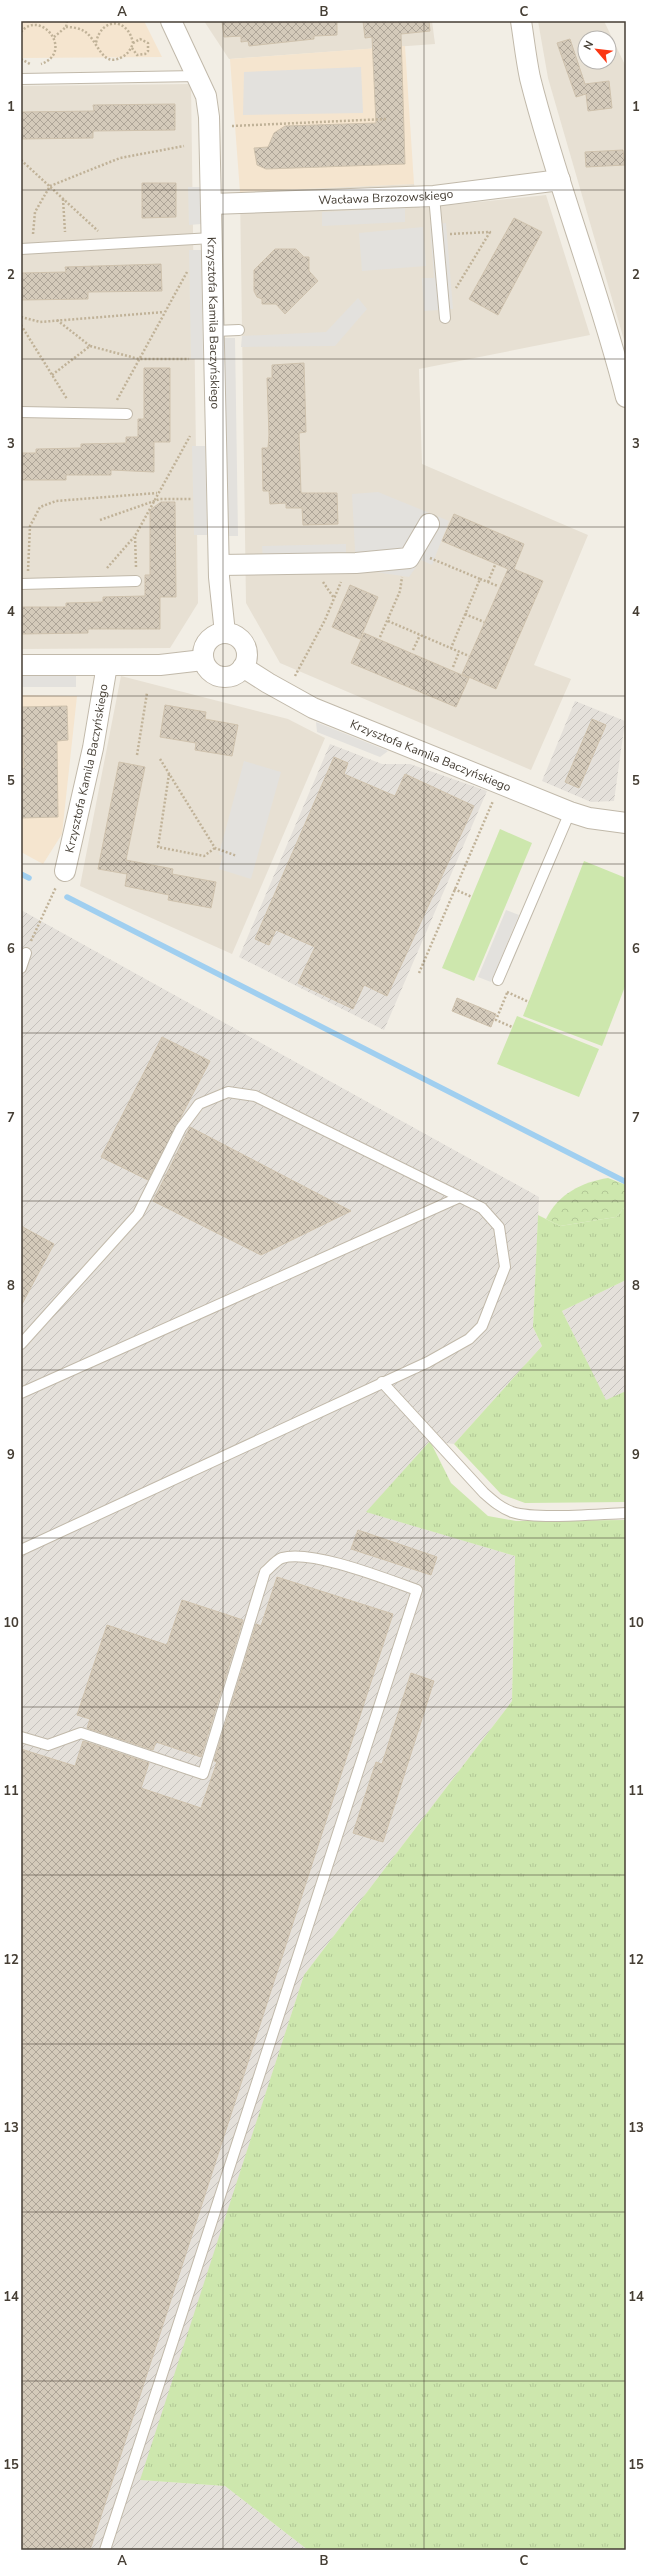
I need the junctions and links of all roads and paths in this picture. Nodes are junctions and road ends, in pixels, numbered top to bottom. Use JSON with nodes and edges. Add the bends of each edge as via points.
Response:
{"nodes":[{"id":1,"x":67,"y":21,"type":"edge"},
{"id":2,"x":171,"y":21,"type":"edge"},
{"id":3,"x":521,"y":21,"type":"edge"},
{"id":4,"x":66,"y":27,"type":"junction"},
{"id":5,"x":22,"y":31,"type":"edge"},
{"id":6,"x":54,"y":38,"type":"junction"},
{"id":7,"x":96,"y":43,"type":"junction"},
{"id":8,"x":133,"y":43,"type":"junction"},
{"id":9,"x":132,"y":48,"type":"junction"},
{"id":10,"x":21,"y":59,"type":"edge"},
{"id":11,"x":34,"y":65,"type":"dead end"},
{"id":12,"x":38,"y":65,"type":"dead end"},
{"id":13,"x":198,"y":76,"type":"junction"},
{"id":14,"x":21,"y":79,"type":"edge"},
{"id":15,"x":386,"y":119,"type":"dead end"},
{"id":16,"x":232,"y":126,"type":"dead end"},
{"id":17,"x":184,"y":146,"type":"dead end"},
{"id":18,"x":21,"y":160,"type":"edge"},
{"id":19,"x":560,"y":180,"type":"junction"},
{"id":20,"x":50,"y":186,"type":"junction"},
{"id":21,"x":434,"y":196,"type":"junction"},
{"id":22,"x":63,"y":199,"type":"junction"},
{"id":23,"x":211,"y":204,"type":"junction"},
{"id":24,"x":449,"y":228,"type":"dead end"},
{"id":25,"x":450,"y":234,"type":"junction"},
{"id":26,"x":212,"y":238,"type":"junction"},
{"id":27,"x":450,"y":242,"type":"dead end"},
{"id":28,"x":112,"y":244,"type":"junction"},
{"id":29,"x":66,"y":246,"type":"junction"},
{"id":30,"x":26,"y":249,"type":"edge"},
{"id":31,"x":187,"y":272,"type":"dead end"},
{"id":32,"x":453,"y":286,"type":"dead end"},
{"id":33,"x":165,"y":312,"type":"junction"},
{"id":34,"x":21,"y":317,"type":"edge"},
{"id":35,"x":445,"y":318,"type":"dead end"},
{"id":36,"x":57,"y":320,"type":"junction"},
{"id":37,"x":21,"y":325,"type":"edge"},
{"id":38,"x":239,"y":330,"type":"dead end"},
{"id":39,"x":214,"y":331,"type":"junction"},
{"id":40,"x":90,"y":346,"type":"junction"},
{"id":41,"x":139,"y":359,"type":"junction"},
{"id":42,"x":189,"y":359,"type":"dead end"},
{"id":43,"x":52,"y":375,"type":"junction"},
{"id":44,"x":626,"y":397,"type":"edge"},
{"id":45,"x":21,"y":412,"type":"edge"},
{"id":46,"x":75,"y":413,"type":"junction"},
{"id":47,"x":109,"y":414,"type":"junction"},
{"id":48,"x":127,"y":414,"type":"dead end"},
{"id":49,"x":190,"y":436,"type":"dead end"},
{"id":50,"x":157,"y":493,"type":"junction"},
{"id":51,"x":192,"y":499,"type":"dead end"},
{"id":52,"x":152,"y":503,"type":"junction"},
{"id":53,"x":100,"y":520,"type":"dead end"},
{"id":54,"x":429,"y":524,"type":"dead end"},
{"id":55,"x":135,"y":536,"type":"junction"},
{"id":56,"x":407,"y":555,"type":"junction"},
{"id":57,"x":220,"y":565,"type":"junction"},
{"id":58,"x":495,"y":566,"type":"dead end"},
{"id":59,"x":342,"y":579,"type":"dead end"},
{"id":60,"x":480,"y":579,"type":"junction"},
{"id":61,"x":322,"y":580,"type":"dead end"},
{"id":62,"x":136,"y":581,"type":"joint"},
{"id":63,"x":95,"y":582,"type":"junction"},
{"id":64,"x":488,"y":582,"type":"junction"},
{"id":65,"x":24,"y":584,"type":"edge"},
{"id":66,"x":498,"y":586,"type":"dead end"},
{"id":67,"x":334,"y":599,"type":"junction"},
{"id":68,"x":465,"y":614,"type":"junction"},
{"id":69,"x":388,"y":621,"type":"junction"},
{"id":70,"x":484,"y":622,"type":"dead end"},
{"id":71,"x":225,"y":633,"type":"junction"},
{"id":72,"x":420,"y":635,"type":"junction"},
{"id":73,"x":380,"y":637,"type":"dead end"},
{"id":74,"x":451,"y":648,"type":"junction"},
{"id":75,"x":413,"y":650,"type":"dead end"},
{"id":76,"x":459,"y":652,"type":"junction"},
{"id":77,"x":469,"y":656,"type":"dead end"},
{"id":78,"x":203,"y":660,"type":"junction"},
{"id":79,"x":21,"y":665,"type":"edge"},
{"id":80,"x":107,"y":665,"type":"junction"},
{"id":81,"x":243,"y":667,"type":"junction"},
{"id":82,"x":453,"y":667,"type":"dead end"},
{"id":83,"x":294,"y":678,"type":"dead end"},
{"id":84,"x":147,"y":693,"type":"dead end"},
{"id":85,"x":137,"y":756,"type":"dead end"},
{"id":86,"x":160,"y":759,"type":"dead end"},
{"id":87,"x":169,"y":774,"type":"junction"},
{"id":88,"x":495,"y":798,"type":"dead end"},
{"id":89,"x":570,"y":812,"type":"junction"},
{"id":90,"x":626,"y":823,"type":"edge"},
{"id":91,"x":215,"y":848,"type":"junction"},
{"id":92,"x":237,"y":856,"type":"dead end"},
{"id":93,"x":65,"y":871,"type":"joint"},
{"id":94,"x":454,"y":889,"type":"junction"},
{"id":95,"x":472,"y":897,"type":"dead end"},
{"id":96,"x":26,"y":953,"type":"joint"},
{"id":97,"x":21,"y":968,"type":"edge"},
{"id":98,"x":419,"y":973,"type":"dead end"},
{"id":99,"x":498,"y":980,"type":"joint"},
{"id":100,"x":506,"y":993,"type":"junction"},
{"id":101,"x":529,"y":1002,"type":"dead end"},
{"id":102,"x":512,"y":1027,"type":"dead end"},
{"id":103,"x":460,"y":1197,"type":"junction"},
{"id":104,"x":21,"y":1344,"type":"edge"},
{"id":105,"x":382,"y":1382,"type":"junction"},
{"id":106,"x":21,"y":1393,"type":"edge"},
{"id":107,"x":626,"y":1513,"type":"edge"},
{"id":108,"x":21,"y":1550,"type":"edge"},
{"id":109,"x":21,"y":1737,"type":"edge"},
{"id":110,"x":105,"y":2550,"type":"edge"}],
"edges":[{"from":1,"to":4,"type":"path"},
{"from":2,"to":13,"type":"street","name":"Krzysztofa Kamila Baczyńskiego"},
{"from":3,"to":19,"type":"street","via":[[530,77]]},
{"from":4,"to":6,"type":"path"},
{"from":4,"to":7,"type":"path","via":[[83,30]]},
{"from":5,"to":6,"type":"path","via":[[32,26],[41,26],[49,30]]},
{"from":6,"to":12,"type":"path","via":[[56,46],[53,55],[47,62]]},
{"from":7,"to":8,"type":"path","via":[[98,34],[112,23],[129,30]]},
{"from":7,"to":9,"type":"path","via":[[99,52],[107,59],[117,60]]},
{"from":8,"to":9,"type":"path"},
{"from":8,"to":9,"type":"path","via":[[140,39],[145,40],[148,43],[148,51],[137,55]]},
{"from":10,"to":11,"type":"path"},
{"from":13,"to":14,"type":"lane"},
{"from":13,"to":23,"type":"street","name":"Krzysztofa Kamila Baczyńskiego","via":[[206,96],[209,117]]},
{"from":15,"to":16,"type":"path"},
{"from":17,"to":20,"type":"path","via":[[120,158]]},
{"from":18,"to":20,"type":"path"},
{"from":19,"to":21,"type":"street","name":"Wacława Brzozowskiego"},
{"from":19,"to":44,"type":"street","via":[[586,258]]},
{"from":20,"to":22,"type":"path"},
{"from":20,"to":30,"type":"path","via":[[35,212]]},
{"from":21,"to":23,"type":"street","name":"Wacława Brzozowskiego"},
{"from":21,"to":35,"type":"lane"},
{"from":22,"to":28,"type":"path"},
{"from":22,"to":29,"type":"path"},
{"from":23,"to":26,"type":"street","name":"Krzysztofa Kamila Baczyńskiego"},
{"from":24,"to":25,"type":"path"},
{"from":25,"to":27,"type":"path"},
{"from":25,"to":32,"type":"path","via":[[490,232],[457,288]]},
{"from":26,"to":28,"type":"lane"},
{"from":26,"to":39,"type":"street","name":"Krzysztofa Kamila Baczyńskiego"},
{"from":28,"to":29,"type":"lane"},
{"from":29,"to":30,"type":"lane"},
{"from":31,"to":33,"type":"path"},
{"from":33,"to":36,"type":"path"},
{"from":33,"to":41,"type":"path"},
{"from":34,"to":36,"type":"path","via":[[40,322]]},
{"from":36,"to":40,"type":"path"},
{"from":37,"to":43,"type":"path"},
{"from":38,"to":39,"type":"lane"},
{"from":39,"to":57,"type":"street","name":"Krzysztofa Kamila Baczyńskiego"},
{"from":40,"to":41,"type":"path"},
{"from":40,"to":43,"type":"path"},
{"from":41,"to":42,"type":"path"},
{"from":41,"to":47,"type":"path"},
{"from":43,"to":46,"type":"path"},
{"from":45,"to":46,"type":"lane"},
{"from":46,"to":47,"type":"lane"},
{"from":47,"to":48,"type":"lane"},
{"from":49,"to":50,"type":"path"},
{"from":50,"to":52,"type":"path"},
{"from":50,"to":65,"type":"path","via":[[56,501],[40,507],[30,526]]},
{"from":51,"to":52,"type":"path","via":[[160,499]]},
{"from":52,"to":53,"type":"path"},
{"from":52,"to":55,"type":"path"},
{"from":54,"to":56,"type":"street"},
{"from":55,"to":62,"type":"path"},
{"from":55,"to":63,"type":"path"},
{"from":56,"to":57,"type":"street","via":[[356,563]]},
{"from":56,"to":60,"type":"path"},
{"from":56,"to":69,"type":"path","via":[[400,591]]},
{"from":57,"to":71,"type":"street","name":"Krzysztofa Kamila Baczyńskiego"},
{"from":58,"to":64,"type":"path"},
{"from":59,"to":67,"type":"path"},
{"from":60,"to":64,"type":"path"},
{"from":60,"to":68,"type":"path"},
{"from":61,"to":67,"type":"path"},
{"from":62,"to":63,"type":"lane"},
{"from":63,"to":65,"type":"lane"},
{"from":64,"to":66,"type":"path"},
{"from":67,"to":83,"type":"path"},
{"from":68,"to":70,"type":"path"},
{"from":68,"to":74,"type":"path"},
{"from":69,"to":72,"type":"path"},
{"from":69,"to":73,"type":"path"},
{"from":71,"to":78,"type":"street","via":[[212,637],[206,644]]},
{"from":71,"to":81,"type":"street","via":[[236,636],[242,642],[246,650]]},
{"from":72,"to":74,"type":"path"},
{"from":72,"to":75,"type":"path"},
{"from":74,"to":76,"type":"path"},
{"from":76,"to":77,"type":"path"},
{"from":76,"to":82,"type":"path"},
{"from":78,"to":80,"type":"street","name":"Krzysztofa Kamila Baczyńskiego","via":[[160,665]]},
{"from":78,"to":81,"type":"street","via":[[208,670],[222,677],[231,676]]},
{"from":79,"to":80,"type":"street","name":"Krzysztofa Kamila Baczyńskiego"},
{"from":80,"to":93,"type":"street","name":"Krzysztofa Kamila Baczyńskiego","via":[[93,748]]},
{"from":81,"to":89,"type":"street","name":"Krzysztofa Kamila Baczyńskiego","via":[[268,684],[313,708]]},
{"from":84,"to":85,"type":"path"},
{"from":86,"to":87,"type":"path"},
{"from":87,"to":91,"type":"path"},
{"from":87,"to":91,"type":"path","via":[[158,847],[204,856]]},
{"from":88,"to":94,"type":"path"},
{"from":89,"to":90,"type":"street","name":"Krzysztofa Kamila Baczyńskiego"},
{"from":89,"to":99,"type":"lane"},
{"from":91,"to":92,"type":"path"},
{"from":93,"to":96,"type":"path"},
{"from":94,"to":95,"type":"path"},
{"from":94,"to":98,"type":"path"},
{"from":96,"to":97,"type":"lane"},
{"from":99,"to":100,"type":"path","via":[[510,985]]},
{"from":100,"to":101,"type":"path"},
{"from":100,"to":102,"type":"path","via":[[496,1020]]},
{"from":103,"to":104,"type":"lane","via":[[255,1096],[228,1092],[199,1104],[181,1128],[138,1214]]},
{"from":103,"to":105,"type":"lane","via":[[482,1208],[499,1227],[505,1267],[482,1326],[469,1339],[428,1362]]},
{"from":103,"to":106,"type":"lane"},
{"from":105,"to":107,"type":"lane","via":[[484,1494],[498,1505],[512,1512],[530,1514]]},
{"from":105,"to":108,"type":"lane"},
{"from":109,"to":110,"type":"lane","via":[[48,1745],[82,1733],[202,1774],[265,1572],[280,1559],[295,1556],[331,1562],[417,1590]]}]}
